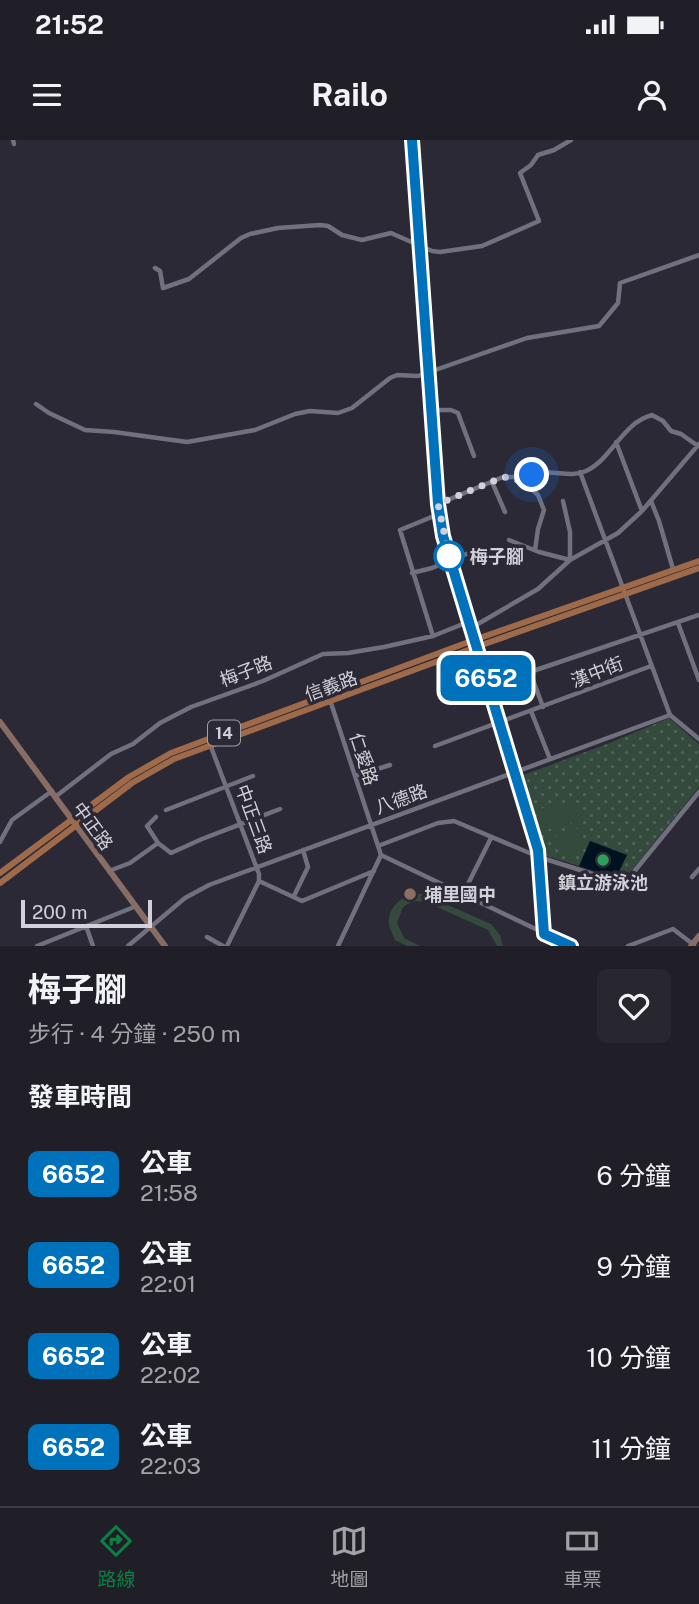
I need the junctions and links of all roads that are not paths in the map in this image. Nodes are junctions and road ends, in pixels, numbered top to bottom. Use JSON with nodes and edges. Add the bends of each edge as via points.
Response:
{"nodes":[{"id":1,"x":412,"y":140,"type":"edge"},
{"id":2,"x":568,"y":140,"type":"edge"},
{"id":3,"x":420,"y":247,"type":"junction"},
{"id":4,"x":699,"y":255,"type":"edge"},
{"id":5,"x":155,"y":268,"type":"dead end"},
{"id":6,"x":430,"y":371,"type":"junction"},
{"id":7,"x":36,"y":404,"type":"dead end"},
{"id":8,"x":433,"y":410,"type":"junction"},
{"id":9,"x":616,"y":441,"type":"junction"},
{"id":10,"x":698,"y":445,"type":"edge"},
{"id":11,"x":474,"y":456,"type":"dead end"},
{"id":12,"x":580,"y":472,"type":"junction"},
{"id":13,"x":492,"y":482,"type":"junction"},
{"id":14,"x":527,"y":485,"type":"junction"},
{"id":15,"x":563,"y":501,"type":"dead end"},
{"id":16,"x":651,"y":501,"type":"junction"},
{"id":17,"x":438,"y":504,"type":"junction"},
{"id":18,"x":642,"y":511,"type":"junction"},
{"id":19,"x":505,"y":512,"type":"dead end"},
{"id":20,"x":439,"y":514,"type":"junction"},
{"id":21,"x":509,"y":540,"type":"dead end"},
{"id":22,"x":606,"y":541,"type":"junction"},
{"id":23,"x":481,"y":548,"type":"dead end"},
{"id":24,"x":536,"y":550,"type":"junction"},
{"id":25,"x":570,"y":560,"type":"junction"},
{"id":26,"x":450,"y":561,"type":"junction"},
{"id":27,"x":699,"y":561,"type":"edge"},
{"id":28,"x":673,"y":569,"type":"junction"},
{"id":29,"x":699,"y":569,"type":"edge"},
{"id":30,"x":412,"y":573,"type":"junction"},
{"id":31,"x":623,"y":590,"type":"junction"},
{"id":32,"x":699,"y":615,"type":"edge"},
{"id":33,"x":678,"y":622,"type":"junction"},
{"id":34,"x":470,"y":625,"type":"junction"},
{"id":35,"x":639,"y":634,"type":"junction"},
{"id":36,"x":433,"y":636,"type":"junction"},
{"id":37,"x":475,"y":643,"type":"junction"},
{"id":38,"x":651,"y":666,"type":"junction"},
{"id":39,"x":699,"y":680,"type":"edge"},
{"id":40,"x":330,"y":699,"type":"junction"},
{"id":41,"x":542,"y":707,"type":"junction"},
{"id":42,"x":531,"y":711,"type":"junction"},
{"id":43,"x":670,"y":715,"type":"junction"},
{"id":44,"x":0,"y":722,"type":"edge"},
{"id":45,"x":499,"y":722,"type":"junction"},
{"id":46,"x":699,"y":728,"type":"edge"},
{"id":47,"x":694,"y":735,"type":"junction"},
{"id":48,"x":699,"y":739,"type":"edge"},
{"id":49,"x":210,"y":742,"type":"junction"},
{"id":50,"x":435,"y":746,"type":"dead end"},
{"id":51,"x":550,"y":759,"type":"junction"},
{"id":52,"x":390,"y":765,"type":"dead end"},
{"id":53,"x":514,"y":772,"type":"junction"},
{"id":54,"x":253,"y":776,"type":"dead end"},
{"id":55,"x":355,"y":776,"type":"junction"},
{"id":56,"x":226,"y":785,"type":"junction"},
{"id":57,"x":699,"y":792,"type":"edge"},
{"id":58,"x":53,"y":794,"type":"junction"},
{"id":59,"x":166,"y":810,"type":"dead end"},
{"id":60,"x":280,"y":810,"type":"dead end"},
{"id":61,"x":156,"y":817,"type":"dead end"},
{"id":62,"x":73,"y":823,"type":"junction"},
{"id":63,"x":240,"y":823,"type":"junction"},
{"id":64,"x":371,"y":825,"type":"junction"},
{"id":65,"x":491,"y":838,"type":"junction"},
{"id":66,"x":0,"y":842,"type":"edge"},
{"id":67,"x":158,"y":843,"type":"junction"},
{"id":68,"x":378,"y":846,"type":"junction"},
{"id":69,"x":303,"y":850,"type":"junction"},
{"id":70,"x":381,"y":855,"type":"junction"},
{"id":71,"x":538,"y":857,"type":"junction"},
{"id":72,"x":257,"y":866,"type":"junction"},
{"id":73,"x":699,"y":869,"type":"edge"},
{"id":74,"x":375,"y":870,"type":"junction"},
{"id":75,"x":109,"y":871,"type":"junction"},
{"id":76,"x":0,"y":873,"type":"edge"},
{"id":77,"x":692,"y":877,"type":"dead end"},
{"id":78,"x":259,"y":881,"type":"junction"},
{"id":79,"x":0,"y":883,"type":"edge"},
{"id":80,"x":463,"y":894,"type":"junction"},
{"id":81,"x":294,"y":896,"type":"junction"},
{"id":82,"x":134,"y":907,"type":"junction"},
{"id":83,"x":86,"y":926,"type":"junction"},
{"id":84,"x":150,"y":926,"type":"junction"},
{"id":85,"x":544,"y":934,"type":"junction"},
{"id":86,"x":699,"y":936,"type":"edge"},
{"id":87,"x":207,"y":937,"type":"dead end"},
{"id":88,"x":692,"y":945,"type":"edge"},
{"id":89,"x":37,"y":946,"type":"edge"},
{"id":90,"x":93,"y":946,"type":"edge"},
{"id":91,"x":128,"y":946,"type":"edge"},
{"id":92,"x":165,"y":946,"type":"edge"},
{"id":93,"x":225,"y":946,"type":"edge"},
{"id":94,"x":338,"y":946,"type":"edge"},
{"id":95,"x":571,"y":946,"type":"edge"},
{"id":96,"x":628,"y":946,"type":"edge"}],
"edges":[{"from":1,"to":3,"type":"main road"},
{"from":2,"to":3,"type":"street","via":[[538,155],[520,173],[537,223],[482,247],[440,252]]},
{"from":3,"to":5,"type":"street","via":[[391,233],[362,240],[328,226],[308,225],[241,238],[172,287],[163,288],[160,271]]},
{"from":3,"to":6,"type":"main road"},
{"from":4,"to":6,"type":"street","via":[[620,283],[618,303],[599,326],[527,338]]},
{"from":6,"to":7,"type":"street","via":[[390,378],[360,403],[338,413],[310,411],[255,430],[187,442],[85,430]]},
{"from":6,"to":8,"type":"main road"},
{"from":8,"to":11,"type":"street","via":[[458,414]]},
{"from":8,"to":17,"type":"main road"},
{"from":9,"to":10,"type":"street","via":[[640,419],[652,415]]},
{"from":9,"to":12,"type":"street","via":[[594,465]]},
{"from":9,"to":18,"type":"street"},
{"from":10,"to":16,"type":"street","name":"梅子路"},
{"from":12,"to":14,"type":"street","via":[[541,471],[532,475]]},
{"from":12,"to":22,"type":"street"},
{"from":13,"to":14,"type":"street","via":[[509,476]]},
{"from":13,"to":17,"type":"street"},
{"from":13,"to":19,"type":"street"},
{"from":14,"to":24,"type":"street","via":[[544,510]]},
{"from":15,"to":25,"type":"street"},
{"from":16,"to":18,"type":"street","name":"梅子路"},
{"from":16,"to":28,"type":"street"},
{"from":17,"to":20,"type":"main road"},
{"from":18,"to":22,"type":"street","name":"梅子路"},
{"from":20,"to":26,"type":"main road"},
{"from":20,"to":30,"type":"street","via":[[400,530]]},
{"from":21,"to":24,"type":"street"},
{"from":22,"to":25,"type":"street","name":"梅子路"},
{"from":22,"to":31,"type":"street"},
{"from":23,"to":26,"type":"street"},
{"from":24,"to":25,"type":"street"},
{"from":25,"to":34,"type":"street","name":"梅子路","via":[[538,589]]},
{"from":26,"to":30,"type":"street"},
{"from":26,"to":34,"type":"main road"},
{"from":27,"to":28,"type":"main road","name":"信義路","number":"14"},
{"from":28,"to":31,"type":"main road","name":"信義路","number":"14"},
{"from":29,"to":31,"type":"main road","name":"信義路","number":"14"},
{"from":30,"to":36,"type":"street"},
{"from":31,"to":35,"type":"street"},
{"from":31,"to":37,"type":"main road","name":"信義路","number":"14"},
{"from":32,"to":33,"type":"street"},
{"from":33,"to":35,"type":"street"},
{"from":33,"to":39,"type":"street"},
{"from":34,"to":36,"type":"street","name":"梅子路"},
{"from":34,"to":37,"type":"main road"},
{"from":35,"to":38,"type":"street"},
{"from":35,"to":41,"type":"street","via":[[530,672]]},
{"from":36,"to":58,"type":"street","name":"梅子路","via":[[361,651],[323,653],[191,707]]},
{"from":37,"to":40,"type":"main road","name":"信義路","number":"14"},
{"from":37,"to":45,"type":"street"},
{"from":38,"to":41,"type":"street","name":"漢中街"},
{"from":38,"to":43,"type":"street"},
{"from":40,"to":49,"type":"main road","name":"信義路","number":"14"},
{"from":40,"to":55,"type":"street","name":"仁愛路"},
{"from":41,"to":42,"type":"street","name":"漢中街"},
{"from":42,"to":45,"type":"street","name":"漢中街"},
{"from":42,"to":51,"type":"street"},
{"from":43,"to":47,"type":"street"},
{"from":43,"to":51,"type":"street","name":"八德路"},
{"from":44,"to":58,"type":"street","name":"中正路"},
{"from":45,"to":50,"type":"street","name":"漢中街"},
{"from":45,"to":53,"type":"street"},
{"from":46,"to":47,"type":"street"},
{"from":47,"to":48,"type":"street"},
{"from":49,"to":56,"type":"street","name":"中正三路"},
{"from":49,"to":62,"type":"main road","name":"信義路","number":"14","via":[[148,772]]},
{"from":51,"to":53,"type":"street","name":"八德路"},
{"from":52,"to":55,"type":"street"},
{"from":53,"to":64,"type":"street","name":"八德路"},
{"from":53,"to":71,"type":"street"},
{"from":54,"to":56,"type":"street"},
{"from":55,"to":64,"type":"street","name":"仁愛路"},
{"from":56,"to":59,"type":"street"},
{"from":56,"to":63,"type":"street","name":"中正三路"},
{"from":57,"to":71,"type":"street","via":[[624,884]]},
{"from":58,"to":62,"type":"street","name":"中正路"},
{"from":58,"to":66,"type":"street","name":"梅子路","via":[[12,820]]},
{"from":60,"to":63,"type":"street"},
{"from":61,"to":67,"type":"street","via":[[147,826]]},
{"from":62,"to":75,"type":"street","name":"中正路"},
{"from":62,"to":76,"type":"main road","name":"信義路","number":"14"},
{"from":62,"to":79,"type":"main road","name":"信義路","number":"14"},
{"from":63,"to":67,"type":"street","via":[[171,853]]},
{"from":63,"to":72,"type":"street","name":"中正三路"},
{"from":64,"to":68,"type":"street","name":"仁愛路"},
{"from":64,"to":69,"type":"street","name":"八德路"},
{"from":65,"to":68,"type":"street","via":[[454,821]]},
{"from":65,"to":71,"type":"street"},
{"from":65,"to":80,"type":"street"},
{"from":67,"to":75,"type":"street"},
{"from":68,"to":70,"type":"street","name":"仁愛路"},
{"from":69,"to":72,"type":"street","name":"八德路"},
{"from":69,"to":81,"type":"street","via":[[308,867]]},
{"from":70,"to":74,"type":"street"},
{"from":70,"to":80,"type":"street"},
{"from":71,"to":85,"type":"street"},
{"from":72,"to":78,"type":"street","name":"中正三路"},
{"from":72,"to":84,"type":"street","name":"八德路","via":[[185,898]]},
{"from":73,"to":77,"type":"street"},
{"from":74,"to":81,"type":"street","via":[[302,901]]},
{"from":74,"to":94,"type":"street"},
{"from":75,"to":82,"type":"street","name":"中正路"},
{"from":78,"to":81,"type":"street"},
{"from":78,"to":93,"type":"street","name":"中正三路"},
{"from":80,"to":85,"type":"street"},
{"from":82,"to":83,"type":"street"},
{"from":82,"to":84,"type":"street","name":"中正路"},
{"from":83,"to":89,"type":"street"},
{"from":83,"to":90,"type":"street"},
{"from":84,"to":91,"type":"street","name":"八德路"},
{"from":84,"to":92,"type":"street","name":"中正路"},
{"from":85,"to":95,"type":"street"},
{"from":86,"to":88,"type":"street"},
{"from":87,"to":93,"type":"street"},
{"from":88,"to":96,"type":"street","via":[[673,929]]}]}
